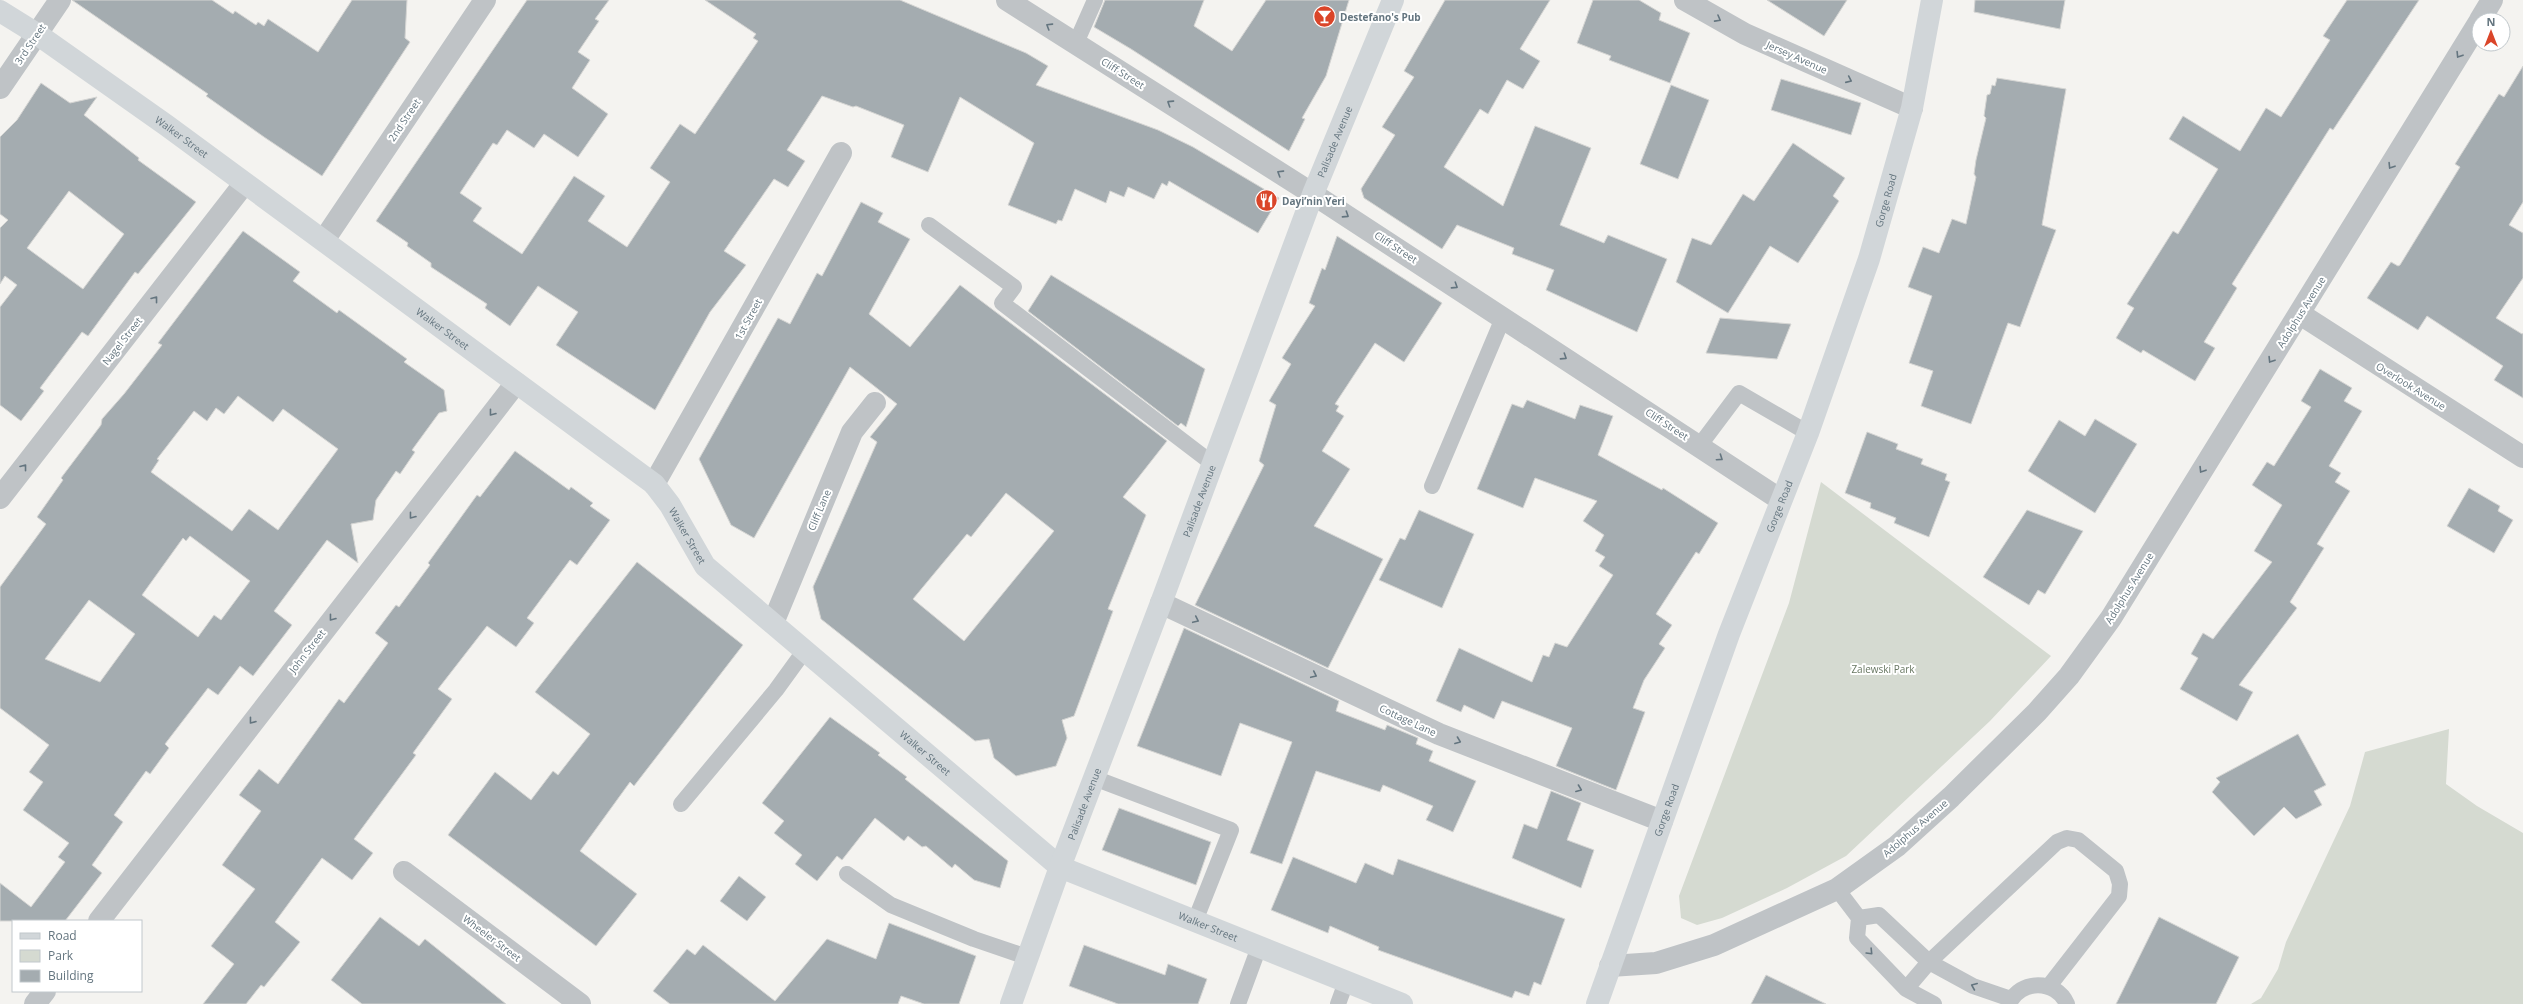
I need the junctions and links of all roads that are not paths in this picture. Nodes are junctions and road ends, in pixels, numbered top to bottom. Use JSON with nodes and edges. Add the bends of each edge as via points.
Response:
{"nodes":[{"id":1,"x":60,"y":0,"type":"edge"},
{"id":2,"x":485,"y":0,"type":"edge"},
{"id":3,"x":1007,"y":0,"type":"edge"},
{"id":4,"x":1095,"y":0,"type":"edge"},
{"id":5,"x":1392,"y":0,"type":"edge"},
{"id":6,"x":1685,"y":0,"type":"edge"},
{"id":7,"x":1932,"y":0,"type":"edge"},
{"id":8,"x":2492,"y":0,"type":"edge"},
{"id":9,"x":0,"y":11,"type":"edge"},
{"id":10,"x":2485,"y":12,"type":"edge"},
{"id":11,"x":37,"y":34,"type":"junction"},
{"id":12,"x":2471,"y":36,"type":"edge"},
{"id":13,"x":1076,"y":43,"type":"junction"},
{"id":14,"x":0,"y":88,"type":"edge"},
{"id":15,"x":1912,"y":108,"type":"junction"},
{"id":16,"x":841,"y":153,"type":"dead end"},
{"id":17,"x":244,"y":184,"type":"junction"},
{"id":18,"x":1313,"y":194,"type":"junction"},
{"id":19,"x":929,"y":225,"type":"dead end"},
{"id":20,"x":324,"y":240,"type":"junction"},
{"id":21,"x":2300,"y":314,"type":"junction"},
{"id":22,"x":1503,"y":318,"type":"junction"},
{"id":23,"x":516,"y":383,"type":"junction"},
{"id":24,"x":875,"y":403,"type":"dead end"},
{"id":25,"x":1808,"y":433,"type":"junction"},
{"id":26,"x":1700,"y":445,"type":"junction"},
{"id":27,"x":2523,"y":457,"type":"edge"},
{"id":28,"x":1213,"y":464,"type":"junction"},
{"id":29,"x":654,"y":484,"type":"junction"},
{"id":30,"x":1432,"y":486,"type":"dead end"},
{"id":31,"x":0,"y":498,"type":"edge"},
{"id":32,"x":1781,"y":500,"type":"junction"},
{"id":33,"x":1161,"y":603,"type":"junction"},
{"id":34,"x":773,"y":622,"type":"junction"},
{"id":35,"x":805,"y":650,"type":"junction"},
{"id":36,"x":1094,"y":778,"type":"junction"},
{"id":37,"x":682,"y":804,"type":"dead end"},
{"id":38,"x":1662,"y":821,"type":"junction"},
{"id":39,"x":1060,"y":866,"type":"junction"},
{"id":40,"x":404,"y":872,"type":"dead end"},
{"id":41,"x":847,"y":874,"type":"dead end"},
{"id":42,"x":1837,"y":889,"type":"junction"},
{"id":43,"x":1859,"y":918,"type":"junction"},
{"id":44,"x":100,"y":920,"type":"edge"},
{"id":45,"x":1195,"y":921,"type":"junction"},
{"id":46,"x":1259,"y":947,"type":"junction"},
{"id":47,"x":1027,"y":957,"type":"junction"},
{"id":48,"x":1929,"y":962,"type":"junction"},
{"id":49,"x":1610,"y":966,"type":"junction"},
{"id":50,"x":1346,"y":982,"type":"junction"},
{"id":51,"x":2049,"y":986,"type":"junction"},
{"id":52,"x":1906,"y":989,"type":"junction"},
{"id":53,"x":44,"y":992,"type":"edge"},
{"id":54,"x":2010,"y":1001,"type":"edge"},
{"id":55,"x":1015,"y":1003,"type":"edge"},
{"id":56,"x":35,"y":1004,"type":"edge"},
{"id":57,"x":580,"y":1004,"type":"edge"},
{"id":58,"x":1238,"y":1004,"type":"edge"},
{"id":59,"x":1338,"y":1004,"type":"edge"},
{"id":60,"x":1402,"y":1004,"type":"edge"},
{"id":61,"x":1597,"y":1004,"type":"edge"},
{"id":62,"x":1934,"y":1004,"type":"edge"},
{"id":63,"x":2067,"y":1004,"type":"edge"}],
"edges":[{"from":1,"to":11,"type":"street","name":"3rd Street"},
{"from":2,"to":20,"type":"street","name":"2nd Street"},
{"from":13,"to":3,"type":"street","name":"Cliff Street","one_way":true},
{"from":4,"to":13,"type":"lane"},
{"from":5,"to":18,"type":"main road","name":"Palisade Avenue"},
{"from":6,"to":15,"type":"street","name":"Jersey Avenue","one_way":true,"via":[[1745,34]]},
{"from":7,"to":15,"type":"main road","name":"Gorge Road"},
{"from":8,"to":10,"type":"street","name":"Adolphus Avenue"},
{"from":9,"to":11,"type":"main road","name":"Walker Street"},
{"from":11,"to":14,"type":"street","name":"3rd Street"},
{"from":11,"to":17,"type":"main road","name":"Walker Street","via":[[166,125]]},
{"from":12,"to":21,"type":"street","name":"Adolphus Avenue","one_way":true},
{"from":18,"to":13,"type":"street","name":"Cliff Street","one_way":true},
{"from":15,"to":25,"type":"main road","name":"Gorge Road","via":[[1869,259]]},
{"from":16,"to":29,"type":"street","name":"1st Street"},
{"from":17,"to":20,"type":"main road","name":"Walker Street"},
{"from":31,"to":17,"type":"street","name":"Nagel Street","one_way":true},
{"from":18,"to":22,"type":"street","name":"Cliff Street","one_way":true},
{"from":18,"to":28,"type":"main road","name":"Palisade Avenue"},
{"from":19,"to":28,"type":"lane","via":[[1014,287],[1002,303]]},
{"from":20,"to":23,"type":"main road","name":"Walker Street"},
{"from":21,"to":27,"type":"street","name":"Overlook Avenue"},
{"from":21,"to":42,"type":"street","name":"Adolphus Avenue","one_way":true,"via":[[2080,664],[2037,712],[1951,797],[1897,846]]},
{"from":22,"to":26,"type":"street","name":"Cliff Street","one_way":true},
{"from":22,"to":30,"type":"lane"},
{"from":23,"to":29,"type":"main road","name":"Walker Street"},
{"from":23,"to":44,"type":"street","name":"John Street","one_way":true},
{"from":24,"to":34,"type":"street","name":"Cliff Lane","via":[[852,432]]},
{"from":25,"to":26,"type":"lane","via":[[1739,393]]},
{"from":25,"to":32,"type":"main road","name":"Gorge Road"},
{"from":26,"to":32,"type":"street","name":"Cliff Street","one_way":true},
{"from":28,"to":33,"type":"main road","name":"Palisade Avenue"},
{"from":29,"to":34,"type":"main road","name":"Walker Street","via":[[670,505],[705,566]]},
{"from":32,"to":38,"type":"main road","name":"Gorge Road","via":[[1729,634]]},
{"from":33,"to":36,"type":"main road","name":"Palisade Avenue"},
{"from":33,"to":38,"type":"street","name":"Cottage Lane","one_way":true,"via":[[1438,734]]},
{"from":34,"to":35,"type":"main road","name":"Walker Street"},
{"from":35,"to":37,"type":"lane","via":[[776,690]]},
{"from":35,"to":39,"type":"main road","name":"Walker Street"},
{"from":36,"to":39,"type":"main road","name":"Palisade Avenue"},
{"from":36,"to":45,"type":"lane","via":[[1231,830]]},
{"from":38,"to":49,"type":"main road","name":"Gorge Road"},
{"from":39,"to":45,"type":"main road","name":"Walker Street"},
{"from":39,"to":47,"type":"main road","name":"Palisade Avenue"},
{"from":40,"to":57,"type":"street","name":"Wheeler Street"},
{"from":41,"to":47,"type":"lane","via":[[891,906]]},
{"from":42,"to":43,"type":"lane"},
{"from":42,"to":49,"type":"street","name":"Adolphus Avenue","via":[[1714,945],[1656,963]]},
{"from":43,"to":48,"type":"lane","via":[[1879,915]]},
{"from":43,"to":52,"type":"lane","one_way":true,"via":[[1857,938]]},
{"from":45,"to":46,"type":"main road","name":"Walker Street"},
{"from":46,"to":50,"type":"main road","name":"Walker Street"},
{"from":46,"to":58,"type":"lane"},
{"from":47,"to":55,"type":"main road","name":"Palisade Avenue"},
{"from":48,"to":51,"type":"lane","via":[[2056,842],[2067,838],[2078,840],[2116,871],[2120,884],[2119,896]]},
{"from":48,"to":52,"type":"lane"},
{"from":54,"to":48,"type":"lane","one_way":true,"via":[[1973,986]]},
{"from":49,"to":61,"type":"main road","name":"Gorge Road"},
{"from":50,"to":59,"type":"lane"},
{"from":50,"to":60,"type":"main road","name":"Walker Street"},
{"from":51,"to":54,"type":"lane","via":[[2028,986],[2018,991]]},
{"from":51,"to":63,"type":"lane","via":[[2058,992]]},
{"from":52,"to":62,"type":"lane"},
{"from":53,"to":56,"type":"street"}]}
